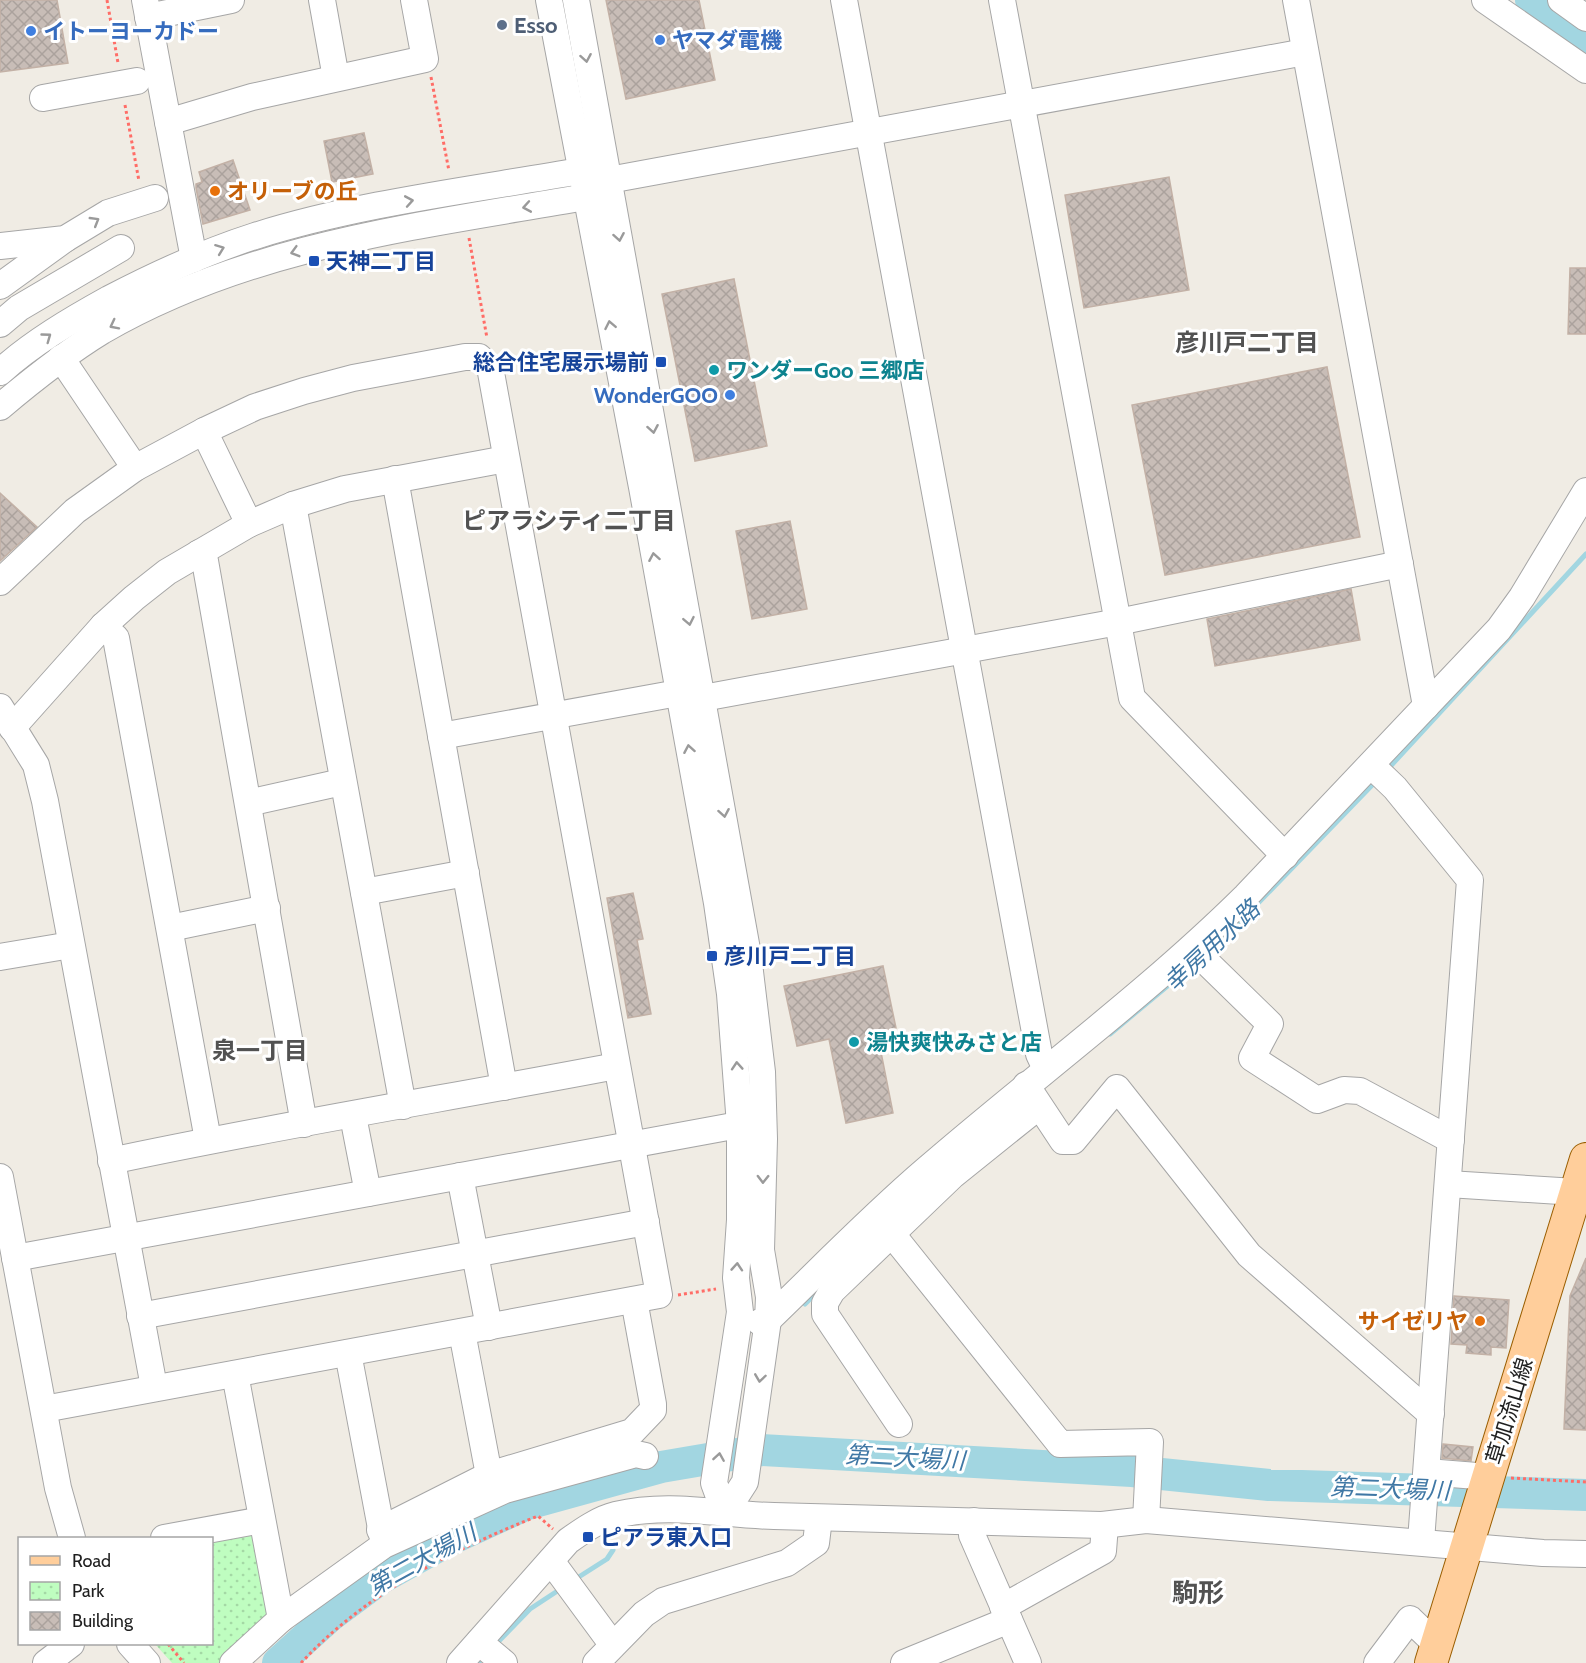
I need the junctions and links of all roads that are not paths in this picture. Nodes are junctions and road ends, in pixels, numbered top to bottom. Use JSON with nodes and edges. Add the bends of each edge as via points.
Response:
{"nodes":[{"id":1,"x":231,"y":0,"type":"edge"},
{"id":2,"x":322,"y":0,"type":"edge"},
{"id":3,"x":414,"y":0,"type":"edge"},
{"id":4,"x":549,"y":0,"type":"edge"},
{"id":5,"x":576,"y":0,"type":"edge"},
{"id":6,"x":844,"y":0,"type":"edge"},
{"id":7,"x":1002,"y":0,"type":"edge"},
{"id":8,"x":1296,"y":0,"type":"edge"},
{"id":9,"x":1485,"y":0,"type":"edge"},
{"id":10,"x":1560,"y":0,"type":"edge"},
{"id":11,"x":147,"y":8,"type":"edge"},
{"id":12,"x":1586,"y":18,"type":"edge"},
{"id":13,"x":1305,"y":52,"type":"junction"},
{"id":14,"x":1586,"y":70,"type":"edge"},
{"id":15,"x":336,"y":78,"type":"junction"},
{"id":16,"x":127,"y":84,"type":"road end"},
{"id":17,"x":43,"y":98,"type":"dead end"},
{"id":18,"x":1021,"y":104,"type":"junction"},
{"id":19,"x":168,"y":122,"type":"junction"},
{"id":20,"x":869,"y":131,"type":"junction"},
{"id":21,"x":580,"y":171,"type":"junction"},
{"id":22,"x":609,"y":180,"type":"junction"},
{"id":23,"x":147,"y":190,"type":"road end"},
{"id":24,"x":585,"y":197,"type":"junction"},
{"id":25,"x":65,"y":239,"type":"junction"},
{"id":26,"x":0,"y":246,"type":"edge"},
{"id":27,"x":121,"y":248,"type":"dead end"},
{"id":28,"x":194,"y":260,"type":"junction"},
{"id":29,"x":0,"y":286,"type":"edge"},
{"id":30,"x":0,"y":324,"type":"edge"},
{"id":31,"x":61,"y":358,"type":"junction"},
{"id":32,"x":0,"y":372,"type":"edge"},
{"id":33,"x":0,"y":407,"type":"edge"},
{"id":34,"x":204,"y":431,"type":"junction"},
{"id":35,"x":506,"y":459,"type":"junction"},
{"id":36,"x":135,"y":468,"type":"junction"},
{"id":37,"x":395,"y":479,"type":"junction"},
{"id":38,"x":1586,"y":492,"type":"edge"},
{"id":39,"x":293,"y":505,"type":"junction"},
{"id":40,"x":249,"y":524,"type":"junction"},
{"id":41,"x":199,"y":553,"type":"junction"},
{"id":42,"x":1400,"y":564,"type":"junction"},
{"id":43,"x":0,"y":582,"type":"edge"},
{"id":44,"x":1118,"y":622,"type":"junction"},
{"id":45,"x":103,"y":626,"type":"junction"},
{"id":46,"x":964,"y":649,"type":"junction"},
{"id":47,"x":678,"y":693,"type":"junction"},
{"id":48,"x":703,"y":698,"type":"junction"},
{"id":49,"x":1426,"y":706,"type":"junction"},
{"id":50,"x":553,"y":716,"type":"junction"},
{"id":51,"x":6,"y":717,"type":"edge"},
{"id":52,"x":441,"y":736,"type":"junction"},
{"id":53,"x":1379,"y":772,"type":"junction"},
{"id":54,"x":342,"y":782,"type":"junction"},
{"id":55,"x":248,"y":803,"type":"junction"},
{"id":56,"x":1285,"y":856,"type":"junction"},
{"id":57,"x":466,"y":873,"type":"junction"},
{"id":58,"x":364,"y":892,"type":"junction"},
{"id":59,"x":267,"y":908,"type":"junction"},
{"id":60,"x":170,"y":928,"type":"junction"},
{"id":61,"x":71,"y":945,"type":"junction"},
{"id":62,"x":1198,"y":953,"type":"junction"},
{"id":63,"x":0,"y":957,"type":"edge"},
{"id":64,"x":616,"y":1066,"type":"junction"},
{"id":65,"x":1046,"y":1070,"type":"junction"},
{"id":66,"x":504,"y":1087,"type":"junction"},
{"id":67,"x":1032,"y":1095,"type":"junction"},
{"id":68,"x":403,"y":1106,"type":"junction"},
{"id":69,"x":353,"y":1116,"type":"junction"},
{"id":70,"x":752,"y":1123,"type":"junction"},
{"id":71,"x":304,"y":1124,"type":"junction"},
{"id":72,"x":208,"y":1140,"type":"junction"},
{"id":73,"x":1451,"y":1140,"type":"junction"},
{"id":74,"x":631,"y":1145,"type":"junction"},
{"id":75,"x":1586,"y":1159,"type":"edge"},
{"id":76,"x":111,"y":1161,"type":"junction"},
{"id":77,"x":460,"y":1176,"type":"junction"},
{"id":78,"x":0,"y":1177,"type":"edge"},
{"id":79,"x":1448,"y":1184,"type":"junction"},
{"id":80,"x":1576,"y":1192,"type":"junction"},
{"id":81,"x":368,"y":1193,"type":"junction"},
{"id":82,"x":646,"y":1222,"type":"junction"},
{"id":83,"x":891,"y":1233,"type":"junction"},
{"id":84,"x":126,"y":1238,"type":"junction"},
{"id":85,"x":9,"y":1243,"type":"edge"},
{"id":86,"x":475,"y":1254,"type":"junction"},
{"id":87,"x":634,"y":1300,"type":"junction"},
{"id":88,"x":140,"y":1316,"type":"junction"},
{"id":89,"x":768,"y":1320,"type":"junction"},
{"id":90,"x":739,"y":1326,"type":"junction"},
{"id":91,"x":489,"y":1327,"type":"junction"},
{"id":92,"x":462,"y":1332,"type":"junction"},
{"id":93,"x":348,"y":1353,"type":"junction"},
{"id":94,"x":235,"y":1374,"type":"junction"},
{"id":95,"x":154,"y":1388,"type":"junction"},
{"id":96,"x":44,"y":1409,"type":"junction"},
{"id":97,"x":1431,"y":1414,"type":"junction"},
{"id":98,"x":899,"y":1424,"type":"dead end"},
{"id":99,"x":645,"y":1456,"type":"dead end"},
{"id":100,"x":1427,"y":1472,"type":"junction"},
{"id":101,"x":489,"y":1475,"type":"junction"},
{"id":102,"x":1489,"y":1477,"type":"junction"},
{"id":103,"x":1146,"y":1511,"type":"junction"},
{"id":104,"x":725,"y":1513,"type":"junction"},
{"id":105,"x":819,"y":1518,"type":"junction"},
{"id":106,"x":262,"y":1520,"type":"junction"},
{"id":107,"x":974,"y":1521,"type":"junction"},
{"id":108,"x":1105,"y":1525,"type":"junction"},
{"id":109,"x":1472,"y":1533,"type":"junction"},
{"id":110,"x":71,"y":1537,"type":"edge"},
{"id":111,"x":174,"y":1537,"type":"edge"},
{"id":112,"x":382,"y":1537,"type":"junction"},
{"id":113,"x":1421,"y":1541,"type":"junction"},
{"id":114,"x":1586,"y":1554,"type":"edge"},
{"id":115,"x":563,"y":1575,"type":"junction"},
{"id":116,"x":1006,"y":1614,"type":"junction"},
{"id":117,"x":281,"y":1619,"type":"junction"},
{"id":118,"x":70,"y":1645,"type":"edge"},
{"id":119,"x":131,"y":1645,"type":"edge"},
{"id":120,"x":491,"y":1652,"type":"edge"},
{"id":121,"x":604,"y":1654,"type":"edge"},
{"id":122,"x":1434,"y":1654,"type":"edge"},
{"id":123,"x":46,"y":1663,"type":"edge"},
{"id":124,"x":147,"y":1663,"type":"edge"},
{"id":125,"x":233,"y":1663,"type":"edge"},
{"id":126,"x":459,"y":1663,"type":"edge"},
{"id":127,"x":904,"y":1663,"type":"edge"},
{"id":128,"x":1028,"y":1663,"type":"edge"},
{"id":129,"x":1377,"y":1663,"type":"edge"}],
"edges":[{"from":1,"to":11,"type":"street"},
{"from":2,"to":15,"type":"street"},
{"from":3,"to":15,"type":"street","via":[[424,59]]},
{"from":4,"to":21,"type":"street"},
{"from":5,"to":22,"type":"street","one_way":true},
{"from":6,"to":20,"type":"street"},
{"from":7,"to":18,"type":"street"},
{"from":8,"to":13,"type":"street"},
{"from":9,"to":14,"type":"street"},
{"from":10,"to":12,"type":"street"},
{"from":11,"to":19,"type":"street"},
{"from":13,"to":18,"type":"street"},
{"from":13,"to":42,"type":"street"},
{"from":15,"to":19,"type":"street"},
{"from":16,"to":17,"type":"street"},
{"from":18,"to":20,"type":"street"},
{"from":18,"to":44,"type":"street"},
{"from":19,"to":28,"type":"street"},
{"from":20,"to":22,"type":"street"},
{"from":20,"to":46,"type":"street"},
{"from":21,"to":22,"type":"street"},
{"from":21,"to":24,"type":"street"},
{"from":28,"to":21,"type":"street","one_way":true,"via":[[255,236],[314,221]]},
{"from":22,"to":24,"type":"street"},
{"from":22,"to":48,"type":"street","one_way":true},
{"from":25,"to":23,"type":"street","one_way":true},
{"from":24,"to":31,"type":"street","one_way":true,"via":[[353,238],[287,254],[186,290],[103,331]]},
{"from":47,"to":24,"type":"street","one_way":true},
{"from":25,"to":26,"type":"street"},
{"from":25,"to":29,"type":"street"},
{"from":27,"to":30,"type":"street","via":[[19,308]]},
{"from":32,"to":28,"type":"street","one_way":true,"via":[[93,308]]},
{"from":31,"to":33,"type":"street"},
{"from":31,"to":36,"type":"street"},
{"from":34,"to":35,"type":"street","via":[[255,407],[353,378],[479,357],[490,367]]},
{"from":34,"to":36,"type":"street"},
{"from":34,"to":40,"type":"street"},
{"from":35,"to":37,"type":"street"},
{"from":35,"to":50,"type":"street"},
{"from":36,"to":43,"type":"street","via":[[75,511]]},
{"from":37,"to":39,"type":"street"},
{"from":37,"to":52,"type":"street"},
{"from":38,"to":49,"type":"street","via":[[1499,629]]},
{"from":39,"to":40,"type":"street"},
{"from":39,"to":54,"type":"street"},
{"from":40,"to":41,"type":"street"},
{"from":41,"to":45,"type":"street","via":[[167,572]]},
{"from":41,"to":55,"type":"street","via":[[205,561]]},
{"from":42,"to":44,"type":"street"},
{"from":42,"to":49,"type":"street"},
{"from":44,"to":46,"type":"street"},
{"from":44,"to":56,"type":"street","via":[[1132,698]]},
{"from":45,"to":51,"type":"street"},
{"from":45,"to":60,"type":"street","via":[[116,638]]},
{"from":46,"to":48,"type":"street"},
{"from":46,"to":65,"type":"street","via":[[1039,1054]]},
{"from":47,"to":50,"type":"street"},
{"from":70,"to":47,"type":"street","one_way":true},
{"from":48,"to":70,"type":"street","one_way":true,"via":[[757,1017]]},
{"from":49,"to":53,"type":"street"},
{"from":50,"to":52,"type":"street"},
{"from":50,"to":64,"type":"street"},
{"from":51,"to":61,"type":"street","via":[[36,765]]},
{"from":52,"to":57,"type":"street"},
{"from":53,"to":56,"type":"street"},
{"from":53,"to":73,"type":"street","via":[[1470,880]]},
{"from":54,"to":55,"type":"street"},
{"from":54,"to":58,"type":"street"},
{"from":55,"to":59,"type":"street"},
{"from":56,"to":62,"type":"street"},
{"from":57,"to":58,"type":"street"},
{"from":57,"to":66,"type":"street"},
{"from":58,"to":68,"type":"street"},
{"from":59,"to":60,"type":"street"},
{"from":59,"to":71,"type":"street"},
{"from":60,"to":72,"type":"street"},
{"from":61,"to":63,"type":"street"},
{"from":61,"to":76,"type":"street"},
{"from":62,"to":65,"type":"street"},
{"from":62,"to":73,"type":"street","via":[[1270,1024],[1252,1058],[1317,1100],[1344,1090],[1360,1091]]},
{"from":64,"to":66,"type":"street"},
{"from":64,"to":74,"type":"street"},
{"from":65,"to":67,"type":"street"},
{"from":66,"to":68,"type":"street"},
{"from":67,"to":83,"type":"street"},
{"from":67,"to":89,"type":"street","via":[[924,1172]]},
{"from":67,"to":97,"type":"street","via":[[1063,1141],[1072,1141],[1117,1088],[1249,1255]]},
{"from":68,"to":69,"type":"street"},
{"from":69,"to":71,"type":"street"},
{"from":69,"to":81,"type":"street"},
{"from":70,"to":74,"type":"street"},
{"from":70,"to":89,"type":"street","one_way":true},
{"from":90,"to":70,"type":"street","one_way":true,"via":[[736,1278]]},
{"from":71,"to":72,"type":"street"},
{"from":72,"to":76,"type":"street"},
{"from":73,"to":79,"type":"street"},
{"from":74,"to":77,"type":"street"},
{"from":74,"to":82,"type":"street"},
{"from":75,"to":80,"type":"main road","name":"草加流山線"},
{"from":76,"to":84,"type":"street"},
{"from":77,"to":81,"type":"street"},
{"from":77,"to":86,"type":"street"},
{"from":78,"to":85,"type":"street"},
{"from":79,"to":80,"type":"street"},
{"from":79,"to":97,"type":"street"},
{"from":80,"to":102,"type":"main road","name":"草加流山線"},
{"from":81,"to":84,"type":"street"},
{"from":82,"to":86,"type":"street"},
{"from":82,"to":87,"type":"street","via":[[659,1295]]},
{"from":83,"to":98,"type":"street","via":[[831,1291],[825,1314]]},
{"from":83,"to":103,"type":"street","via":[[1060,1444],[1150,1442]]},
{"from":84,"to":85,"type":"street"},
{"from":84,"to":88,"type":"street"},
{"from":85,"to":96,"type":"street"},
{"from":86,"to":88,"type":"street"},
{"from":86,"to":91,"type":"street"},
{"from":87,"to":91,"type":"street"},
{"from":87,"to":101,"type":"street","via":[[653,1410],[632,1432]]},
{"from":88,"to":95,"type":"street"},
{"from":89,"to":90,"type":"street"},
{"from":89,"to":104,"type":"street","one_way":true,"via":[[745,1482]]},
{"from":104,"to":90,"type":"street","one_way":true,"via":[[714,1483]]},
{"from":91,"to":92,"type":"street"},
{"from":92,"to":93,"type":"street"},
{"from":92,"to":101,"type":"street"},
{"from":93,"to":94,"type":"street"},
{"from":93,"to":112,"type":"street"},
{"from":94,"to":95,"type":"street"},
{"from":94,"to":106,"type":"street"},
{"from":95,"to":96,"type":"street"},
{"from":96,"to":110,"type":"street"},
{"from":97,"to":100,"type":"street"},
{"from":99,"to":112,"type":"street","via":[[636,1454],[505,1490]]},
{"from":100,"to":102,"type":"street"},
{"from":100,"to":113,"type":"street"},
{"from":101,"to":112,"type":"street"},
{"from":102,"to":109,"type":"main road","name":"草加流山線"},
{"from":103,"to":108,"type":"street"},
{"from":103,"to":113,"type":"street"},
{"from":104,"to":105,"type":"street"},
{"from":104,"to":115,"type":"street","via":[[669,1509],[614,1515],[568,1541]]},
{"from":105,"to":107,"type":"street"},
{"from":105,"to":121,"type":"street","via":[[816,1543],[787,1563],[663,1601],[644,1614]]},
{"from":106,"to":111,"type":"street"},
{"from":106,"to":117,"type":"street"},
{"from":107,"to":108,"type":"street"},
{"from":107,"to":116,"type":"street","via":[[972,1535]]},
{"from":108,"to":116,"type":"street","via":[[1103,1551]]},
{"from":109,"to":113,"type":"street"},
{"from":109,"to":114,"type":"street"},
{"from":109,"to":122,"type":"main road","name":"草加流山線"},
{"from":112,"to":117,"type":"street"},
{"from":115,"to":120,"type":"street"},
{"from":115,"to":121,"type":"street"},
{"from":116,"to":127,"type":"street"},
{"from":116,"to":128,"type":"street"},
{"from":117,"to":125,"type":"street"},
{"from":118,"to":123,"type":"street"},
{"from":119,"to":124,"type":"street"},
{"from":120,"to":126,"type":"street"},
{"from":122,"to":129,"type":"street","via":[[1410,1619]]}]}
